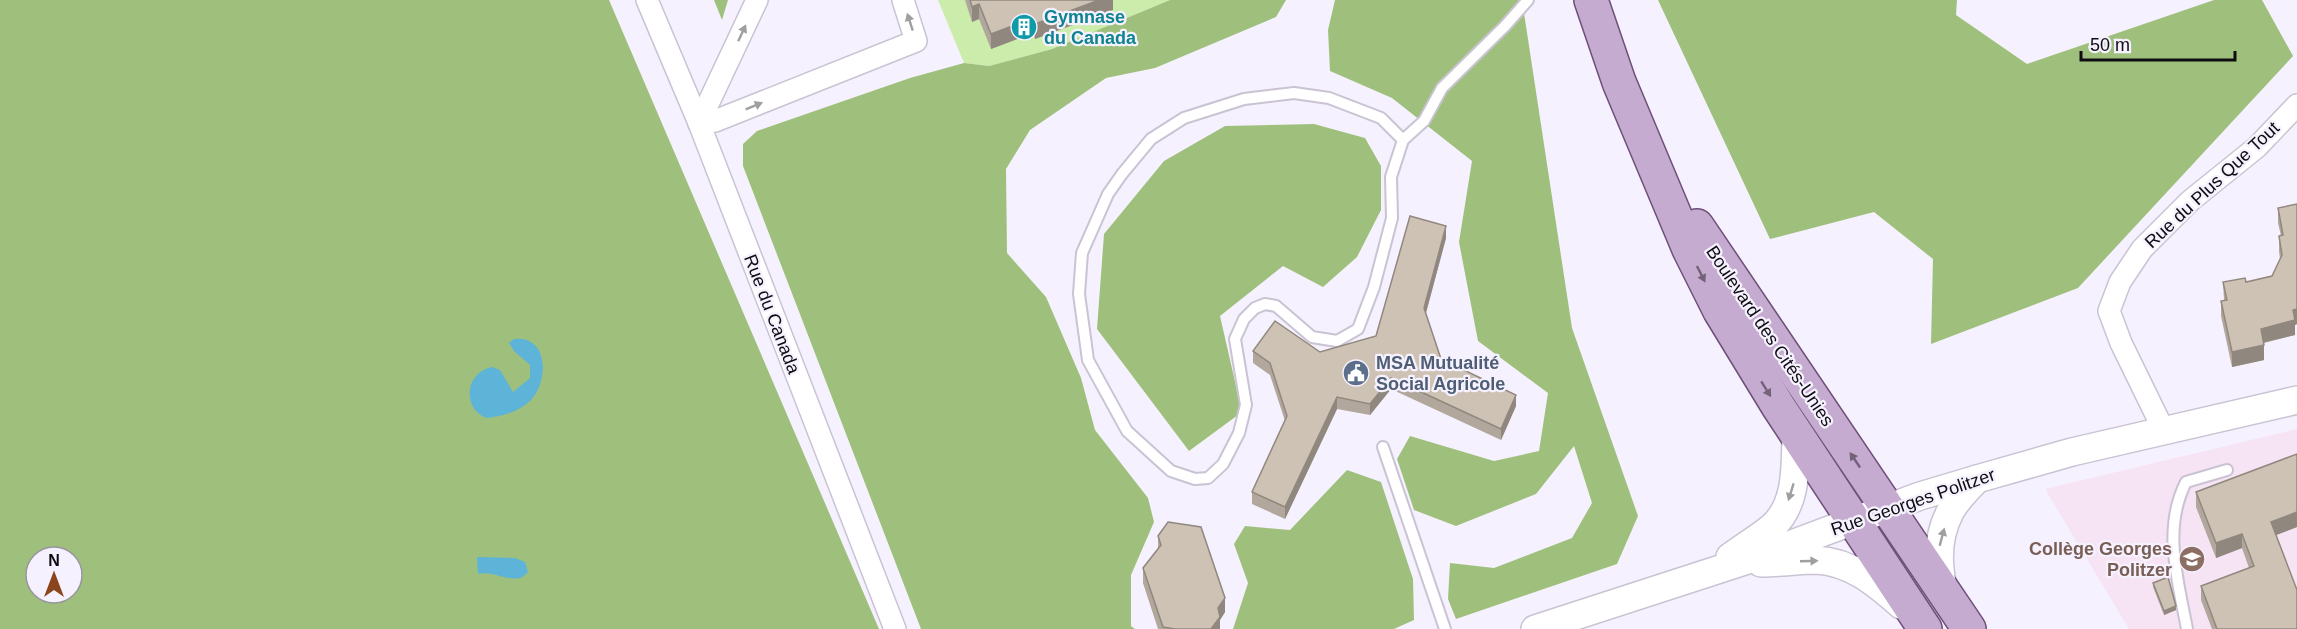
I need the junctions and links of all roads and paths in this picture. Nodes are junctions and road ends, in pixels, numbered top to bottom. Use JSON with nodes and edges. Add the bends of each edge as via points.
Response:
{"nodes":[{"id":1,"x":647,"y":0,"type":"edge"},
{"id":2,"x":757,"y":0,"type":"edge"},
{"id":3,"x":903,"y":0,"type":"edge"},
{"id":4,"x":1528,"y":0,"type":"edge"},
{"id":5,"x":1591,"y":0,"type":"edge"},
{"id":6,"x":2297,"y":105,"type":"edge"},
{"id":7,"x":699,"y":123,"type":"junction"},
{"id":8,"x":1403,"y":140,"type":"junction"},
{"id":9,"x":1654,"y":162,"type":"junction"},
{"id":10,"x":2297,"y":400,"type":"edge"},
{"id":11,"x":2163,"y":429,"type":"junction"},
{"id":12,"x":1796,"y":434,"type":"junction"},
{"id":13,"x":1383,"y":447,"type":"dead end"},
{"id":14,"x":2227,"y":470,"type":"dead end"},
{"id":15,"x":1977,"y":479,"type":"junction"},
{"id":16,"x":1888,"y":508,"type":"junction"},
{"id":17,"x":1852,"y":521,"type":"junction"},
{"id":18,"x":1710,"y":572,"type":"junction"},
{"id":19,"x":1945,"y":595,"type":"junction"},
{"id":20,"x":1921,"y":624,"type":"edge"},
{"id":21,"x":895,"y":629,"type":"edge"},
{"id":22,"x":1445,"y":629,"type":"edge"},
{"id":23,"x":1535,"y":629,"type":"edge"},
{"id":24,"x":1969,"y":629,"type":"edge"},
{"id":25,"x":2187,"y":629,"type":"edge"}],
"edges":[{"from":1,"to":7,"type":"street","name":"Rue du Canada"},
{"from":7,"to":2,"type":"street","one_way":true},
{"from":7,"to":3,"type":"street","one_way":true,"via":[[715,121],[916,41]]},
{"from":4,"to":8,"type":"lane","via":[[1442,88],[1424,121]]},
{"from":5,"to":9,"type":"main road","name":"Boulevard des Cités-Unies","via":[[1619,82]]},
{"from":6,"to":11,"type":"street","name":"Rue du Plus Que Tout","via":[[2257,147],[2190,201],[2142,249],[2120,282],[2109,310]]},
{"from":7,"to":21,"type":"street","name":"Rue du Canada"},
{"from":8,"to":8,"type":"lane","via":[[1381,118],[1329,98],[1294,93],[1244,99],[1184,118],[1151,138],[1108,194],[1082,253],[1079,294],[1088,360],[1127,431],[1171,471],[1195,479],[1208,478],[1223,464],[1239,433],[1246,405],[1235,339],[1244,319],[1256,308],[1265,304],[1276,306],[1312,337],[1337,341],[1358,329],[1392,218],[1391,177]]},
{"from":9,"to":12,"type":"main road","name":"Boulevard des Cités-Unies","one_way":true,"via":[[1689,249],[1720,311]]},
{"from":16,"to":9,"type":"main road","name":"Boulevard des Cités-Unies","one_way":true},
{"from":10,"to":11,"type":"street","name":"Rue Georges Politzer"},
{"from":11,"to":15,"type":"street","name":"Rue Georges Politzer"},
{"from":12,"to":17,"type":"main road","name":"Boulevard des Cités-Unies"},
{"from":12,"to":18,"type":"street","one_way":true,"via":[[1794,485],[1785,509],[1773,526]]},
{"from":13,"to":22,"type":"lane"},
{"from":14,"to":25,"type":"lane","via":[[2186,482],[2175,511],[2173,551]]},
{"from":15,"to":16,"type":"street","name":"Rue Georges Politzer"},
{"from":19,"to":15,"type":"street","one_way":true,"via":[[1939,570],[1941,537],[1950,511]]},
{"from":16,"to":17,"type":"street","name":"Rue Georges Politzer"},
{"from":16,"to":19,"type":"main road","name":"Boulevard des Cités-Unies"},
{"from":17,"to":18,"type":"street","name":"Rue Georges Politzer"},
{"from":17,"to":20,"type":"main road","name":"Boulevard des Cités-Unies"},
{"from":18,"to":20,"type":"street","one_way":true,"via":[[1759,563],[1818,560],[1844,565],[1871,579]]},
{"from":18,"to":23,"type":"street","name":"Rue Georges Politzer"},
{"from":19,"to":24,"type":"main road","name":"Boulevard des Cités-Unies"}]}
